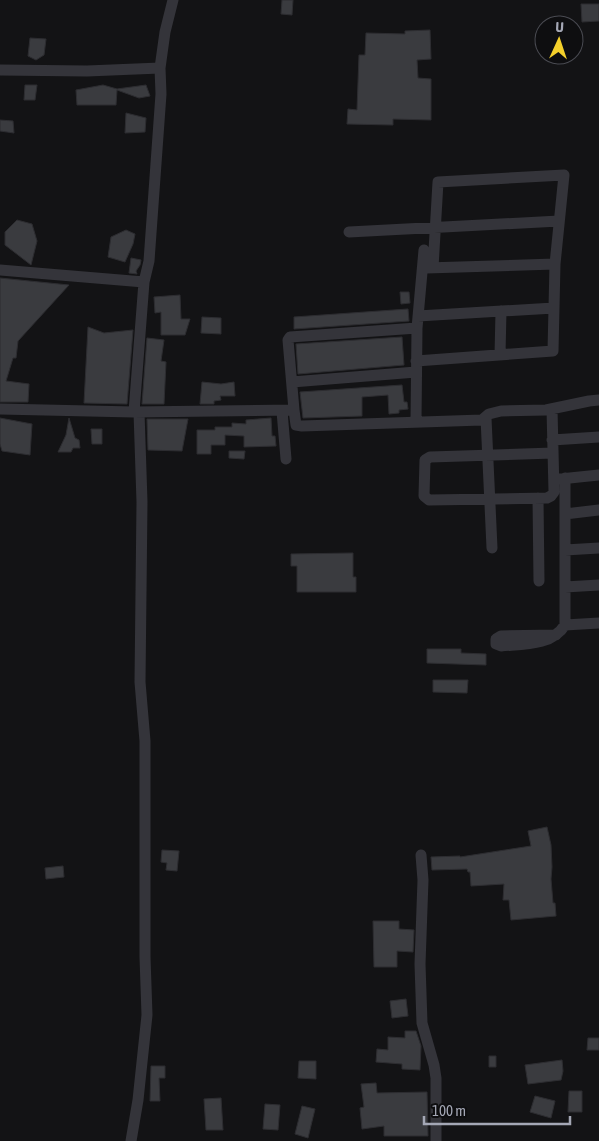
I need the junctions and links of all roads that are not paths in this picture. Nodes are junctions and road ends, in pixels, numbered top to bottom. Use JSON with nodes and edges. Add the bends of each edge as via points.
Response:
{"nodes":[{"id":1,"x":173,"y":0,"type":"edge"},
{"id":2,"x":160,"y":68,"type":"junction"},
{"id":3,"x":0,"y":70,"type":"edge"},
{"id":4,"x":560,"y":221,"type":"junction"},
{"id":5,"x":435,"y":227,"type":"junction"},
{"id":6,"x":349,"y":232,"type":"dead end"},
{"id":7,"x":424,"y":250,"type":"dead end"},
{"id":8,"x":555,"y":264,"type":"junction"},
{"id":9,"x":428,"y":268,"type":"junction"},
{"id":10,"x":0,"y":270,"type":"edge"},
{"id":11,"x":144,"y":282,"type":"junction"},
{"id":12,"x":554,"y":308,"type":"junction"},
{"id":13,"x":501,"y":311,"type":"junction"},
{"id":14,"x":418,"y":316,"type":"junction"},
{"id":15,"x":417,"y":328,"type":"junction"},
{"id":16,"x":500,"y":355,"type":"junction"},
{"id":17,"x":416,"y":366,"type":"junction"},
{"id":18,"x":292,"y":382,"type":"junction"},
{"id":19,"x":599,"y":400,"type":"edge"},
{"id":20,"x":0,"y":409,"type":"edge"},
{"id":21,"x":552,"y":409,"type":"junction"},
{"id":22,"x":282,"y":410,"type":"junction"},
{"id":23,"x":294,"y":410,"type":"junction"},
{"id":24,"x":137,"y":412,"type":"junction"},
{"id":25,"x":486,"y":418,"type":"junction"},
{"id":26,"x":416,"y":421,"type":"junction"},
{"id":27,"x":599,"y":437,"type":"edge"},
{"id":28,"x":552,"y":440,"type":"junction"},
{"id":29,"x":553,"y":453,"type":"junction"},
{"id":30,"x":488,"y":456,"type":"junction"},
{"id":31,"x":286,"y":459,"type":"dead end"},
{"id":32,"x":599,"y":475,"type":"edge"},
{"id":33,"x":565,"y":478,"type":"junction"},
{"id":34,"x":553,"y":480,"type":"junction"},
{"id":35,"x":538,"y":498,"type":"junction"},
{"id":36,"x":490,"y":500,"type":"junction"},
{"id":37,"x":599,"y":510,"type":"edge"},
{"id":38,"x":565,"y":514,"type":"junction"},
{"id":39,"x":492,"y":548,"type":"dead end"},
{"id":40,"x":599,"y":548,"type":"edge"},
{"id":41,"x":565,"y":550,"type":"junction"},
{"id":42,"x":539,"y":581,"type":"dead end"},
{"id":43,"x":599,"y":585,"type":"edge"},
{"id":44,"x":565,"y":588,"type":"junction"},
{"id":45,"x":599,"y":623,"type":"edge"},
{"id":46,"x":565,"y":626,"type":"junction"},
{"id":47,"x":556,"y":635,"type":"dead end"},
{"id":48,"x":422,"y":855,"type":"dead end"},
{"id":49,"x":131,"y":1141,"type":"edge"},
{"id":50,"x":436,"y":1141,"type":"edge"}],
"edges":[{"from":1,"to":2,"type":"street"},
{"from":2,"to":3,"type":"street","via":[[124,71]]},
{"from":2,"to":11,"type":"street","via":[[149,261]]},
{"from":4,"to":5,"type":"street"},
{"from":4,"to":5,"type":"street","via":[[564,175],[438,182]]},
{"from":4,"to":8,"type":"street"},
{"from":5,"to":6,"type":"street"},
{"from":5,"to":9,"type":"street"},
{"from":7,"to":9,"type":"street"},
{"from":8,"to":9,"type":"street"},
{"from":8,"to":12,"type":"street"},
{"from":9,"to":14,"type":"street"},
{"from":10,"to":11,"type":"street"},
{"from":11,"to":24,"type":"street"},
{"from":12,"to":13,"type":"street"},
{"from":12,"to":16,"type":"street","via":[[553,351]]},
{"from":13,"to":14,"type":"street"},
{"from":13,"to":16,"type":"street"},
{"from":14,"to":15,"type":"street"},
{"from":15,"to":17,"type":"street"},
{"from":15,"to":18,"type":"street","via":[[290,337]]},
{"from":16,"to":17,"type":"street"},
{"from":17,"to":18,"type":"street"},
{"from":17,"to":26,"type":"street"},
{"from":18,"to":23,"type":"street"},
{"from":19,"to":21,"type":"street"},
{"from":20,"to":24,"type":"street"},
{"from":21,"to":25,"type":"street","via":[[502,411]]},
{"from":21,"to":28,"type":"street"},
{"from":22,"to":23,"type":"street"},
{"from":22,"to":24,"type":"street"},
{"from":22,"to":31,"type":"street"},
{"from":23,"to":26,"type":"street","via":[[296,424],[302,426]]},
{"from":24,"to":49,"type":"street","via":[[142,502],[140,682],[145,741],[147,1015]]},
{"from":25,"to":26,"type":"street"},
{"from":25,"to":30,"type":"street"},
{"from":27,"to":28,"type":"street"},
{"from":28,"to":29,"type":"street"},
{"from":29,"to":30,"type":"street"},
{"from":29,"to":34,"type":"street"},
{"from":30,"to":36,"type":"street"},
{"from":30,"to":36,"type":"street","via":[[427,458],[424,496],[429,500]]},
{"from":32,"to":33,"type":"street"},
{"from":33,"to":34,"type":"street"},
{"from":33,"to":38,"type":"street"},
{"from":34,"to":35,"type":"street","via":[[551,496]]},
{"from":35,"to":36,"type":"street"},
{"from":35,"to":42,"type":"street"},
{"from":36,"to":39,"type":"street"},
{"from":37,"to":38,"type":"street"},
{"from":38,"to":41,"type":"street"},
{"from":40,"to":41,"type":"street"},
{"from":41,"to":44,"type":"street"},
{"from":43,"to":44,"type":"street"},
{"from":44,"to":46,"type":"street"},
{"from":45,"to":46,"type":"street"},
{"from":46,"to":47,"type":"street"},
{"from":48,"to":50,"type":"street","via":[[422,1023],[436,1078]]}]}
